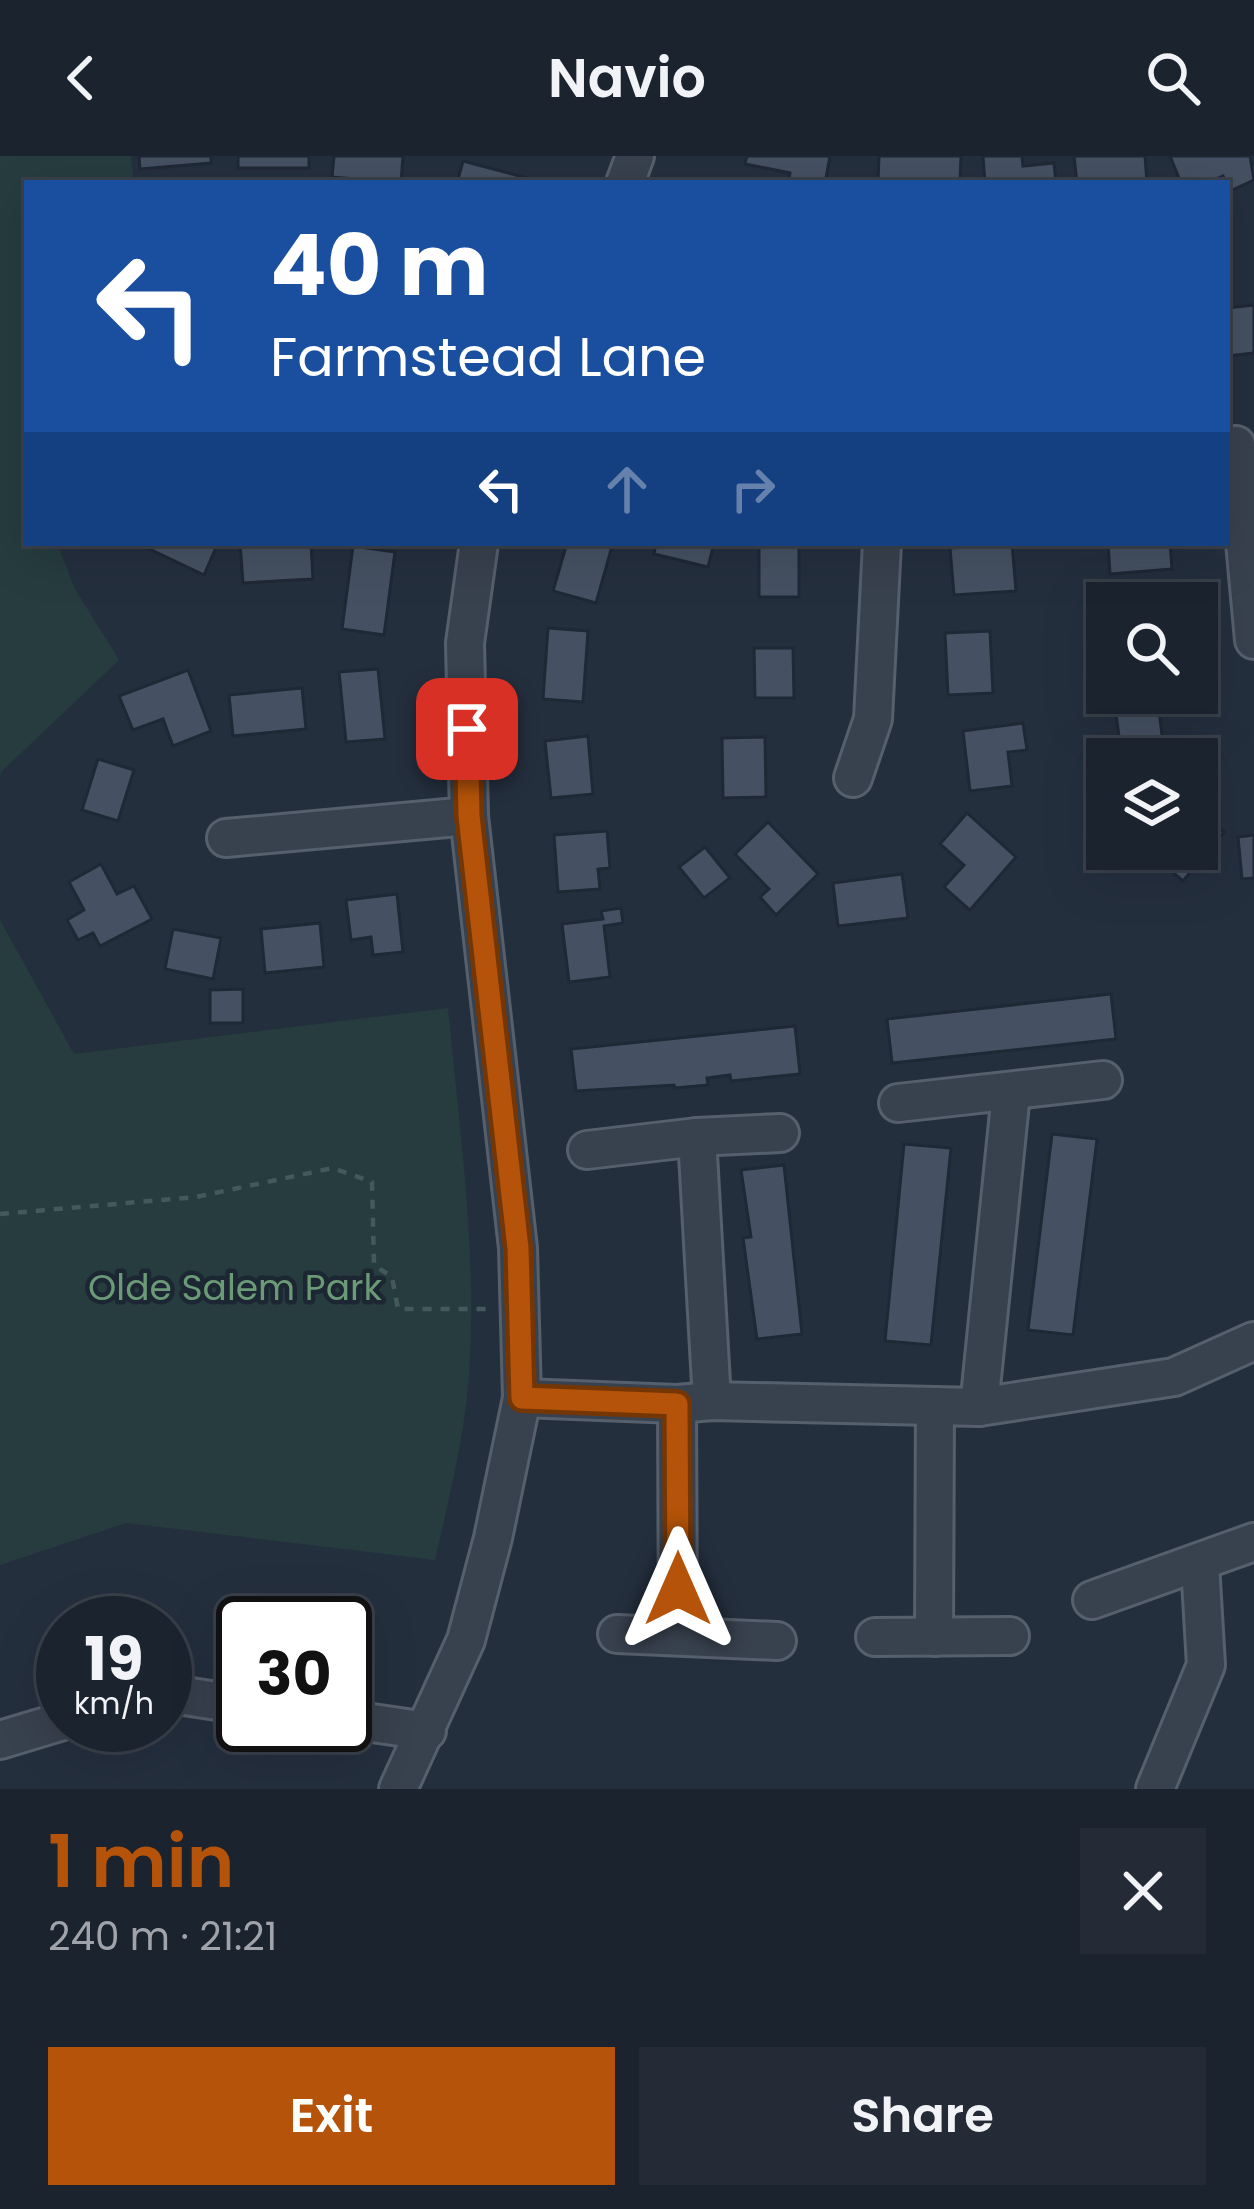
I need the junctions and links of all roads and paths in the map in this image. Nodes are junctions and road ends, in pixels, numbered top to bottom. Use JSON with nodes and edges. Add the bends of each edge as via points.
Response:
{"nodes":[{"id":1,"x":1239,"y":444,"type":"edge"},
{"id":2,"x":479,"y":546,"type":"edge"},
{"id":3,"x":882,"y":546,"type":"edge"},
{"id":4,"x":1254,"y":640,"type":"edge"},
{"id":5,"x":853,"y":778,"type":"dead end"},
{"id":6,"x":469,"y":816,"type":"junction"},
{"id":7,"x":226,"y":838,"type":"dead end"},
{"id":8,"x":1102,"y":1079,"type":"dead end"},
{"id":9,"x":1010,"y":1093,"type":"junction"},
{"id":10,"x":898,"y":1103,"type":"dead end"},
{"id":11,"x":780,"y":1133,"type":"dead end"},
{"id":12,"x":697,"y":1137,"type":"junction"},
{"id":13,"x":587,"y":1150,"type":"dead end"},
{"id":14,"x":0,"y":1214,"type":"edge"},
{"id":15,"x":519,"y":1309,"type":"junction"},
{"id":16,"x":1254,"y":1341,"type":"edge"},
{"id":17,"x":522,"y":1398,"type":"junction"},
{"id":18,"x":694,"y":1403,"type":"junction"},
{"id":19,"x":934,"y":1406,"type":"junction"},
{"id":20,"x":979,"y":1407,"type":"junction"},
{"id":21,"x":1254,"y":1542,"type":"edge"},
{"id":22,"x":1200,"y":1564,"type":"junction"},
{"id":23,"x":1091,"y":1600,"type":"dead end"},
{"id":24,"x":617,"y":1634,"type":"dead end"},
{"id":25,"x":678,"y":1635,"type":"junction"},
{"id":26,"x":1010,"y":1636,"type":"dead end"},
{"id":27,"x":875,"y":1637,"type":"dead end"},
{"id":28,"x":934,"y":1637,"type":"junction"},
{"id":29,"x":777,"y":1641,"type":"dead end"},
{"id":30,"x":372,"y":1723,"type":"edge"},
{"id":31,"x":36,"y":1729,"type":"edge"},
{"id":32,"x":427,"y":1731,"type":"junction"},
{"id":33,"x":0,"y":1740,"type":"edge"},
{"id":34,"x":398,"y":1789,"type":"edge"},
{"id":35,"x":1155,"y":1789,"type":"edge"}],
"edges":[{"from":1,"to":4,"type":"street"},
{"from":2,"to":6,"type":"street","via":[[465,643]]},
{"from":3,"to":5,"type":"street","via":[[873,719]]},
{"from":6,"to":7,"type":"street"},
{"from":6,"to":15,"type":"street"},
{"from":8,"to":9,"type":"street"},
{"from":9,"to":10,"type":"street"},
{"from":9,"to":20,"type":"street"},
{"from":11,"to":12,"type":"street"},
{"from":12,"to":13,"type":"street"},
{"from":12,"to":18,"type":"street"},
{"from":14,"to":15,"type":"path","via":[[196,1197],[333,1168],[372,1182],[374,1265],[392,1277],[398,1309]]},
{"from":15,"to":17,"type":"street"},
{"from":16,"to":20,"type":"street","via":[[1174,1377]]},
{"from":17,"to":18,"type":"street"},
{"from":17,"to":32,"type":"street","via":[[466,1640]]},
{"from":18,"to":19,"type":"street"},
{"from":18,"to":25,"type":"street"},
{"from":19,"to":20,"type":"street"},
{"from":19,"to":28,"type":"street"},
{"from":21,"to":22,"type":"street"},
{"from":22,"to":23,"type":"street"},
{"from":22,"to":35,"type":"street","via":[[1206,1665]]},
{"from":24,"to":25,"type":"street"},
{"from":25,"to":29,"type":"street"},
{"from":26,"to":28,"type":"street"},
{"from":27,"to":28,"type":"street"},
{"from":30,"to":32,"type":"street"},
{"from":31,"to":33,"type":"street"},
{"from":32,"to":34,"type":"street"}]}
